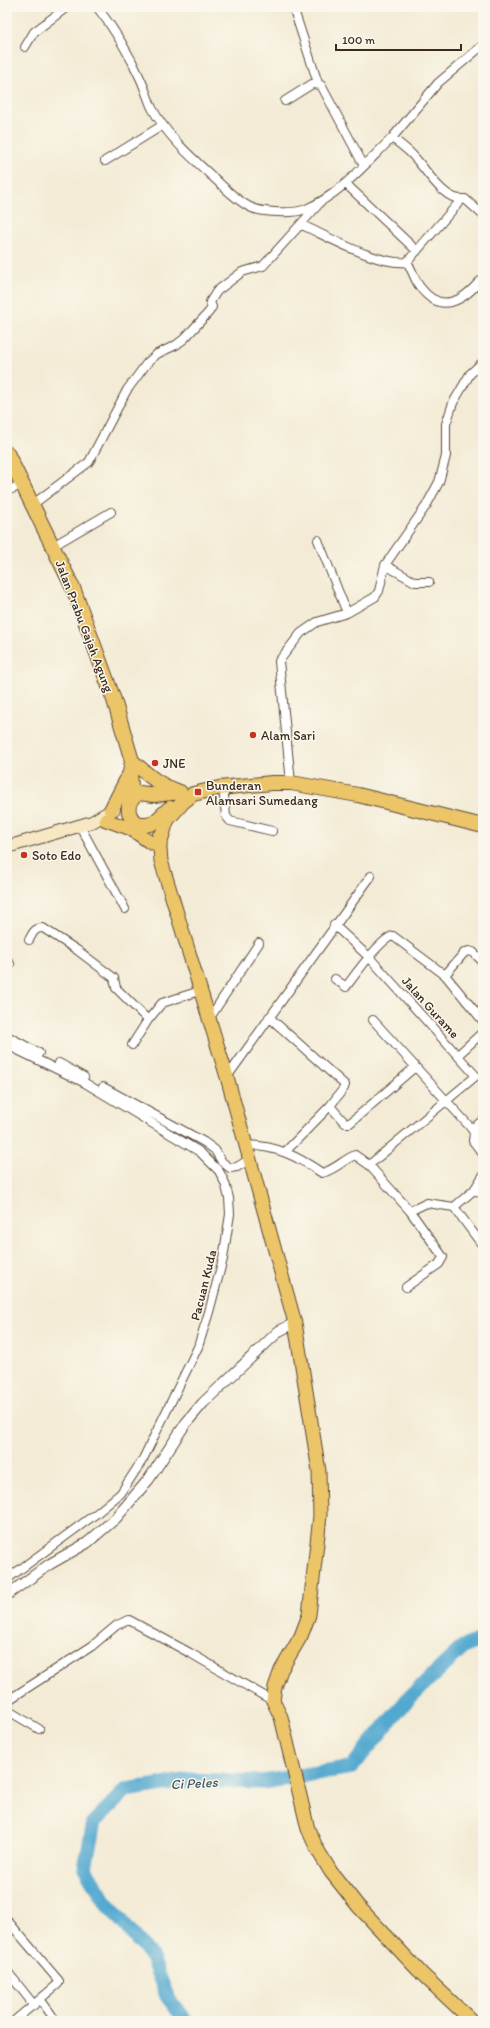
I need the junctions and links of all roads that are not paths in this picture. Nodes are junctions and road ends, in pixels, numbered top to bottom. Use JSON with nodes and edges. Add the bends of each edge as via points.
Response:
{"nodes":[{"id":1,"x":67,"y":7,"type":"edge"},
{"id":2,"x":97,"y":7,"type":"edge"},
{"id":3,"x":293,"y":7,"type":"edge"},
{"id":4,"x":483,"y":44,"type":"edge"},
{"id":5,"x":25,"y":47,"type":"dead end"},
{"id":6,"x":318,"y":83,"type":"junction"},
{"id":7,"x":285,"y":101,"type":"dead end"},
{"id":8,"x":163,"y":125,"type":"junction"},
{"id":9,"x":392,"y":138,"type":"junction"},
{"id":10,"x":105,"y":161,"type":"dead end"},
{"id":11,"x":364,"y":166,"type":"junction"},
{"id":12,"x":346,"y":184,"type":"junction"},
{"id":13,"x":462,"y":199,"type":"junction"},
{"id":14,"x":321,"y":201,"type":"junction"},
{"id":15,"x":483,"y":215,"type":"edge"},
{"id":16,"x":302,"y":225,"type":"junction"},
{"id":17,"x":417,"y":251,"type":"junction"},
{"id":18,"x":407,"y":262,"type":"junction"},
{"id":19,"x":483,"y":281,"type":"edge"},
{"id":20,"x":483,"y":362,"type":"edge"},
{"id":21,"x":7,"y":453,"type":"edge"},
{"id":22,"x":21,"y":485,"type":"junction"},
{"id":23,"x":7,"y":490,"type":"edge"},
{"id":24,"x":32,"y":505,"type":"junction"},
{"id":25,"x":111,"y":512,"type":"dead end"},
{"id":26,"x":318,"y":540,"type":"dead end"},
{"id":27,"x":53,"y":546,"type":"junction"},
{"id":28,"x":385,"y":565,"type":"junction"},
{"id":29,"x":429,"y":582,"type":"dead end"},
{"id":30,"x":348,"y":613,"type":"junction"},
{"id":31,"x":135,"y":768,"type":"junction"},
{"id":32,"x":291,"y":783,"type":"junction"},
{"id":33,"x":223,"y":787,"type":"junction"},
{"id":34,"x":154,"y":795,"type":"junction"},
{"id":35,"x":185,"y":796,"type":"junction"},
{"id":36,"x":132,"y":798,"type":"junction"},
{"id":37,"x":109,"y":815,"type":"junction"},
{"id":38,"x":160,"y":816,"type":"junction"},
{"id":39,"x":136,"y":822,"type":"junction"},
{"id":40,"x":80,"y":826,"type":"junction"},
{"id":41,"x":483,"y":826,"type":"edge"},
{"id":42,"x":272,"y":831,"type":"dead end"},
{"id":43,"x":155,"y":844,"type":"junction"},
{"id":44,"x":7,"y":847,"type":"edge"},
{"id":45,"x":371,"y":876,"type":"dead end"},
{"id":46,"x":125,"y":909,"type":"dead end"},
{"id":47,"x":334,"y":925,"type":"junction"},
{"id":48,"x":29,"y":940,"type":"dead end"},
{"id":49,"x":259,"y":943,"type":"dead end"},
{"id":50,"x":369,"y":957,"type":"junction"},
{"id":51,"x":483,"y":962,"type":"edge"},
{"id":52,"x":445,"y":975,"type":"junction"},
{"id":53,"x":335,"y":979,"type":"dead end"},
{"id":54,"x":200,"y":991,"type":"junction"},
{"id":55,"x":268,"y":1017,"type":"junction"},
{"id":56,"x":209,"y":1019,"type":"junction"},
{"id":57,"x":148,"y":1020,"type":"junction"},
{"id":58,"x":374,"y":1020,"type":"dead end"},
{"id":59,"x":483,"y":1021,"type":"edge"},
{"id":60,"x":483,"y":1032,"type":"edge"},
{"id":61,"x":7,"y":1036,"type":"edge"},
{"id":62,"x":7,"y":1045,"type":"edge"},
{"id":63,"x":132,"y":1045,"type":"dead end"},
{"id":64,"x":458,"y":1055,"type":"junction"},
{"id":65,"x":415,"y":1067,"type":"junction"},
{"id":66,"x":227,"y":1077,"type":"junction"},
{"id":67,"x":446,"y":1100,"type":"junction"},
{"id":68,"x":330,"y":1106,"type":"junction"},
{"id":69,"x":483,"y":1120,"type":"edge"},
{"id":70,"x":472,"y":1129,"type":"junction"},
{"id":71,"x":246,"y":1145,"type":"junction"},
{"id":72,"x":285,"y":1152,"type":"junction"},
{"id":73,"x":483,"y":1154,"type":"edge"},
{"id":74,"x":250,"y":1159,"type":"junction"},
{"id":75,"x":369,"y":1166,"type":"junction"},
{"id":76,"x":483,"y":1176,"type":"edge"},
{"id":77,"x":474,"y":1190,"type":"junction"},
{"id":78,"x":483,"y":1194,"type":"edge"},
{"id":79,"x":454,"y":1207,"type":"junction"},
{"id":80,"x":410,"y":1211,"type":"junction"},
{"id":81,"x":483,"y":1246,"type":"edge"},
{"id":82,"x":406,"y":1287,"type":"dead end"},
{"id":83,"x":296,"y":1323,"type":"junction"},
{"id":84,"x":7,"y":1579,"type":"edge"},
{"id":85,"x":7,"y":1595,"type":"edge"},
{"id":86,"x":273,"y":1701,"type":"junction"},
{"id":87,"x":7,"y":1709,"type":"edge"},
{"id":88,"x":39,"y":1729,"type":"dead end"},
{"id":89,"x":7,"y":1920,"type":"edge"},
{"id":90,"x":7,"y":1971,"type":"edge"},
{"id":91,"x":37,"y":2002,"type":"junction"},
{"id":92,"x":14,"y":2021,"type":"edge"},
{"id":93,"x":56,"y":2021,"type":"edge"},
{"id":94,"x":472,"y":2021,"type":"edge"}],
"edges":[{"from":1,"to":5,"type":"street","via":[[34,32]]},
{"from":2,"to":8,"type":"street","via":[[116,32]]},
{"from":3,"to":6,"type":"street"},
{"from":4,"to":9,"type":"street","via":[[438,83]]},
{"from":6,"to":7,"type":"street","via":[[304,88]]},
{"from":6,"to":11,"type":"street","via":[[326,93]]},
{"from":8,"to":10,"type":"street"},
{"from":8,"to":14,"type":"street","via":[[181,147],[237,199],[250,207],[263,212],[304,210]]},
{"from":9,"to":11,"type":"street"},
{"from":9,"to":13,"type":"street","via":[[416,157],[431,178],[452,198]]},
{"from":11,"to":12,"type":"street"},
{"from":12,"to":14,"type":"street"},
{"from":12,"to":17,"type":"street"},
{"from":13,"to":15,"type":"street"},
{"from":13,"to":17,"type":"street"},
{"from":14,"to":16,"type":"street"},
{"from":16,"to":18,"type":"street","via":[[362,252],[400,263]]},
{"from":16,"to":24,"type":"street","via":[[263,266],[242,272],[217,291],[210,302],[212,307],[209,312],[184,339],[157,354],[147,363],[127,390],[89,462]]},
{"from":17,"to":18,"type":"street"},
{"from":18,"to":19,"type":"street","via":[[418,286],[427,296],[441,302],[457,302],[469,295],[480,281]]},
{"from":20,"to":28,"type":"street","via":[[470,374],[453,403],[446,424],[446,456],[439,482],[426,506]]},
{"from":21,"to":22,"type":"highway","name":"Jalan Prabu Gajah Agung"},
{"from":22,"to":23,"type":"street"},
{"from":22,"to":24,"type":"highway","name":"Jalan Prabu Gajah Agung"},
{"from":24,"to":27,"type":"highway","name":"Jalan Prabu Gajah Agung"},
{"from":25,"to":27,"type":"street"},
{"from":26,"to":30,"type":"street"},
{"from":27,"to":31,"type":"highway","name":"Jalan Prabu Gajah Agung","via":[[89,630]]},
{"from":28,"to":29,"type":"street","via":[[415,582]]},
{"from":28,"to":30,"type":"street","via":[[379,591],[375,597]]},
{"from":30,"to":32,"type":"street","via":[[317,622],[301,632],[279,661]]},
{"from":31,"to":34,"type":"highway"},
{"from":31,"to":35,"type":"highway","via":[[161,786]]},
{"from":31,"to":36,"type":"highway"},
{"from":31,"to":37,"type":"highway"},
{"from":32,"to":33,"type":"highway"},
{"from":32,"to":41,"type":"highway","via":[[358,795]]},
{"from":33,"to":35,"type":"highway"},
{"from":33,"to":42,"type":"street","via":[[226,816],[230,821]]},
{"from":34,"to":35,"type":"highway"},
{"from":34,"to":36,"type":"highway","via":[[144,792]]},
{"from":34,"to":38,"type":"highway","via":[[161,807]]},
{"from":35,"to":38,"type":"highway"},
{"from":35,"to":43,"type":"highway","via":[[167,820]]},
{"from":36,"to":37,"type":"main road"},
{"from":36,"to":39,"type":"highway","via":[[128,808],[129,814]]},
{"from":37,"to":39,"type":"main road"},
{"from":37,"to":40,"type":"main road"},
{"from":37,"to":43,"type":"main road"},
{"from":38,"to":39,"type":"highway","via":[[152,824],[141,825]]},
{"from":38,"to":43,"type":"main road"},
{"from":39,"to":43,"type":"main road"},
{"from":40,"to":44,"type":"main road"},
{"from":40,"to":46,"type":"street"},
{"from":43,"to":54,"type":"main road"},
{"from":45,"to":47,"type":"street"},
{"from":47,"to":50,"type":"street","name":"Jalan Gurame"},
{"from":47,"to":55,"type":"street"},
{"from":48,"to":57,"type":"street","via":[[37,928],[43,928],[77,950],[114,978],[116,988]]},
{"from":49,"to":56,"type":"street"},
{"from":50,"to":52,"type":"street","via":[[388,938],[394,936]]},
{"from":50,"to":53,"type":"street","via":[[346,987]]},
{"from":50,"to":64,"type":"street","name":"Jalan Gurame"},
{"from":51,"to":52,"type":"street","via":[[469,951],[464,953]]},
{"from":52,"to":59,"type":"street"},
{"from":54,"to":56,"type":"main road"},
{"from":54,"to":57,"type":"street","via":[[162,1003]]},
{"from":55,"to":66,"type":"street"},
{"from":55,"to":68,"type":"street","via":[[344,1084],[344,1088]]},
{"from":56,"to":66,"type":"main road"},
{"from":57,"to":63,"type":"street"},
{"from":58,"to":65,"type":"street"},
{"from":60,"to":64,"type":"street"},
{"from":61,"to":74,"type":"street","via":[[204,1142],[217,1152],[226,1166],[233,1168]]},
{"from":62,"to":84,"type":"street","name":"Pacuan Kuda","via":[[85,1083],[200,1152],[219,1171],[225,1183],[230,1214],[223,1258],[210,1312],[198,1347],[143,1459],[121,1493]]},
{"from":64,"to":67,"type":"street","name":"Jalan Gurame","via":[[476,1076]]},
{"from":65,"to":67,"type":"street"},
{"from":65,"to":68,"type":"street","via":[[350,1123],[345,1123]]},
{"from":66,"to":71,"type":"main road"},
{"from":67,"to":70,"type":"street"},
{"from":67,"to":75,"type":"street","name":"Jalan Gurame"},
{"from":68,"to":72,"type":"street"},
{"from":69,"to":70,"type":"street"},
{"from":70,"to":73,"type":"street","via":[[473,1141]]},
{"from":71,"to":72,"type":"street","via":[[265,1145]]},
{"from":71,"to":74,"type":"main road"},
{"from":72,"to":75,"type":"street","via":[[299,1157],[322,1173],[331,1171],[346,1158],[355,1155]]},
{"from":74,"to":83,"type":"main road"},
{"from":75,"to":80,"type":"street"},
{"from":76,"to":77,"type":"street"},
{"from":77,"to":78,"type":"street"},
{"from":77,"to":79,"type":"street"},
{"from":79,"to":80,"type":"street","via":[[427,1203]]},
{"from":79,"to":81,"type":"street"},
{"from":80,"to":82,"type":"street","via":[[443,1257],[439,1264]]},
{"from":83,"to":85,"type":"street","via":[[274,1335],[199,1408],[173,1440],[149,1479],[116,1518],[87,1544],[50,1564]]},
{"from":83,"to":86,"type":"main road","via":[[319,1471],[320,1516],[309,1615],[301,1636],[277,1678]]},
{"from":86,"to":87,"type":"street","via":[[129,1620],[117,1625],[92,1646],[10,1699]]},
{"from":86,"to":94,"type":"main road","via":[[281,1717],[308,1829],[331,1872],[358,1906],[422,1974]]},
{"from":87,"to":88,"type":"street"},
{"from":89,"to":91,"type":"street","via":[[58,1979],[58,1984]]},
{"from":90,"to":91,"type":"street"},
{"from":91,"to":92,"type":"street"},
{"from":91,"to":93,"type":"street"}]}
